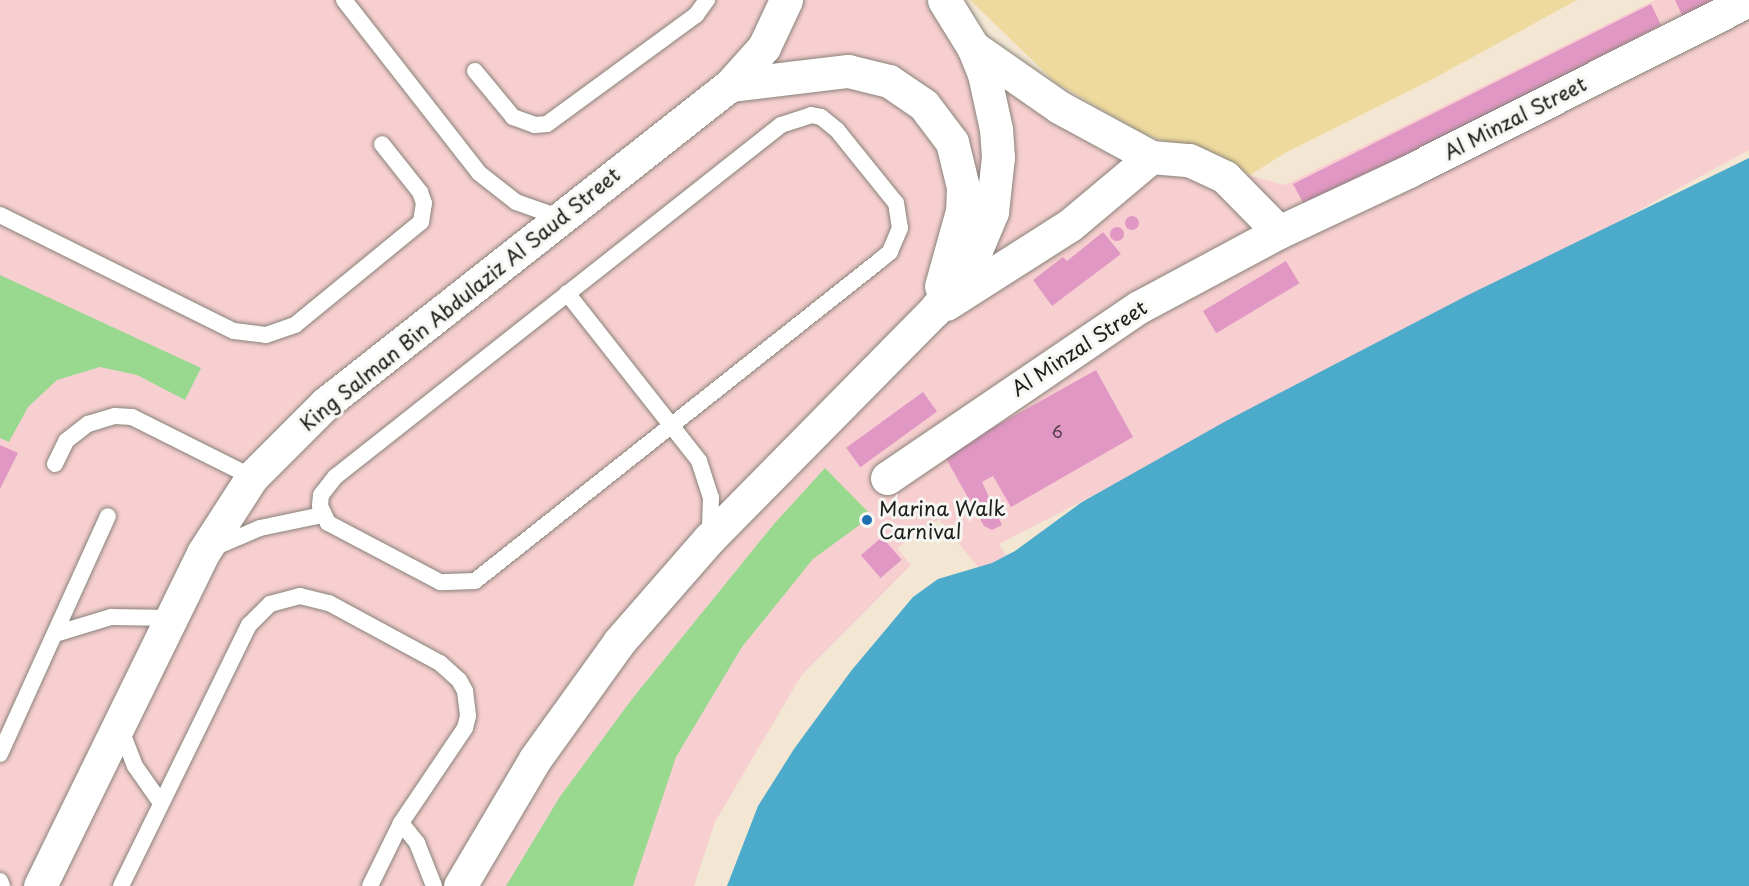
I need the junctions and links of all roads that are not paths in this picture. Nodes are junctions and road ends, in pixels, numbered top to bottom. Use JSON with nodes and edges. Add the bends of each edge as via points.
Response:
{"nodes":[{"id":1,"x":345,"y":0,"type":"edge"},
{"id":2,"x":707,"y":0,"type":"edge"},
{"id":3,"x":786,"y":0,"type":"edge"},
{"id":4,"x":944,"y":0,"type":"edge"},
{"id":5,"x":1749,"y":0,"type":"edge"},
{"id":6,"x":973,"y":47,"type":"junction"},
{"id":7,"x":475,"y":71,"type":"dead end"},
{"id":8,"x":730,"y":85,"type":"junction"},
{"id":9,"x":382,"y":144,"type":"dead end"},
{"id":10,"x":1151,"y":157,"type":"junction"},
{"id":11,"x":0,"y":215,"type":"edge"},
{"id":12,"x":561,"y":218,"type":"junction"},
{"id":13,"x":1279,"y":232,"type":"junction"},
{"id":14,"x":567,"y":294,"type":"junction"},
{"id":15,"x":934,"y":311,"type":"junction"},
{"id":16,"x":672,"y":427,"type":"junction"},
{"id":17,"x":55,"y":464,"type":"dead end"},
{"id":18,"x":252,"y":477,"type":"junction"},
{"id":19,"x":887,"y":478,"type":"dead end"},
{"id":20,"x":322,"y":515,"type":"junction"},
{"id":21,"x":108,"y":516,"type":"dead end"},
{"id":22,"x":709,"y":539,"type":"junction"},
{"id":23,"x":203,"y":553,"type":"junction"},
{"id":24,"x":171,"y":618,"type":"junction"},
{"id":25,"x":55,"y":634,"type":"junction"},
{"id":26,"x":118,"y":724,"type":"junction"},
{"id":27,"x":0,"y":754,"type":"edge"},
{"id":28,"x":161,"y":803,"type":"junction"},
{"id":29,"x":401,"y":822,"type":"junction"},
{"id":30,"x":0,"y":881,"type":"edge"},
{"id":31,"x":2,"y":886,"type":"edge"},
{"id":32,"x":40,"y":886,"type":"edge"},
{"id":33,"x":121,"y":886,"type":"edge"},
{"id":34,"x":370,"y":886,"type":"edge"},
{"id":35,"x":434,"y":886,"type":"edge"},
{"id":36,"x":460,"y":886,"type":"edge"}],
"edges":[{"from":1,"to":12,"type":"lane","via":[[463,155],[496,189],[516,202]]},
{"from":2,"to":7,"type":"lane","via":[[687,22],[548,124],[535,125],[513,117]]},
{"from":3,"to":8,"type":"street","name":"King Salman Bin Abdulaziz Al Saud Street","via":[[764,47]]},
{"from":4,"to":6,"type":"street"},
{"from":5,"to":13,"type":"street","name":"Al Minzal Street"},
{"from":6,"to":10,"type":"street","via":[[1059,107]]},
{"from":6,"to":15,"type":"street","via":[[992,101],[998,157],[996,184],[984,235],[971,262]]},
{"from":8,"to":12,"type":"street","name":"King Salman Bin Abdulaziz Al Saud Street"},
{"from":8,"to":15,"type":"street","via":[[848,71],[889,81],[924,105],[952,142],[963,187],[962,211]]},
{"from":9,"to":11,"type":"lane","via":[[420,192],[424,202],[421,222],[295,325],[266,335],[234,331]]},
{"from":10,"to":13,"type":"street","via":[[1189,160],[1225,177]]},
{"from":10,"to":15,"type":"street","via":[[1061,231]]},
{"from":12,"to":18,"type":"street","name":"King Salman Bin Abdulaziz Al Saud Street","via":[[326,403]]},
{"from":13,"to":19,"type":"street","name":"Al Minzal Street","via":[[1139,307]]},
{"from":14,"to":16,"type":"lane"},
{"from":14,"to":16,"type":"lane","via":[[782,125],[800,115],[830,122],[896,202],[900,228],[890,252]]},
{"from":14,"to":20,"type":"lane","via":[[335,477],[321,495]]},
{"from":15,"to":22,"type":"street"},
{"from":16,"to":20,"type":"lane","via":[[475,581],[440,582],[341,532]]},
{"from":16,"to":22,"type":"lane","via":[[699,461],[706,478],[712,519]]},
{"from":17,"to":18,"type":"lane","via":[[66,441],[88,424],[115,416],[132,417]]},
{"from":18,"to":23,"type":"street","name":"King Salman Bin Abdulaziz Al Saud Street"},
{"from":20,"to":23,"type":"lane","via":[[260,528]]},
{"from":21,"to":25,"type":"lane"},
{"from":22,"to":36,"type":"street","via":[[640,617],[574,702],[498,818]]},
{"from":23,"to":24,"type":"street","name":"King Salman Bin Abdulaziz Al Saud Street"},
{"from":24,"to":25,"type":"lane","via":[[111,617]]},
{"from":24,"to":26,"type":"street","name":"King Salman Bin Abdulaziz Al Saud Street"},
{"from":25,"to":27,"type":"lane"},
{"from":26,"to":28,"type":"lane","via":[[135,766]]},
{"from":26,"to":32,"type":"street","name":"King Salman Bin Abdulaziz Al Saud Street"},
{"from":28,"to":29,"type":"lane","via":[[249,625],[270,604],[300,596],[329,603],[440,663],[455,675],[465,691],[465,728]]},
{"from":28,"to":33,"type":"lane"},
{"from":29,"to":34,"type":"lane"},
{"from":29,"to":35,"type":"lane","via":[[417,843]]},
{"from":30,"to":31,"type":"lane"}]}
